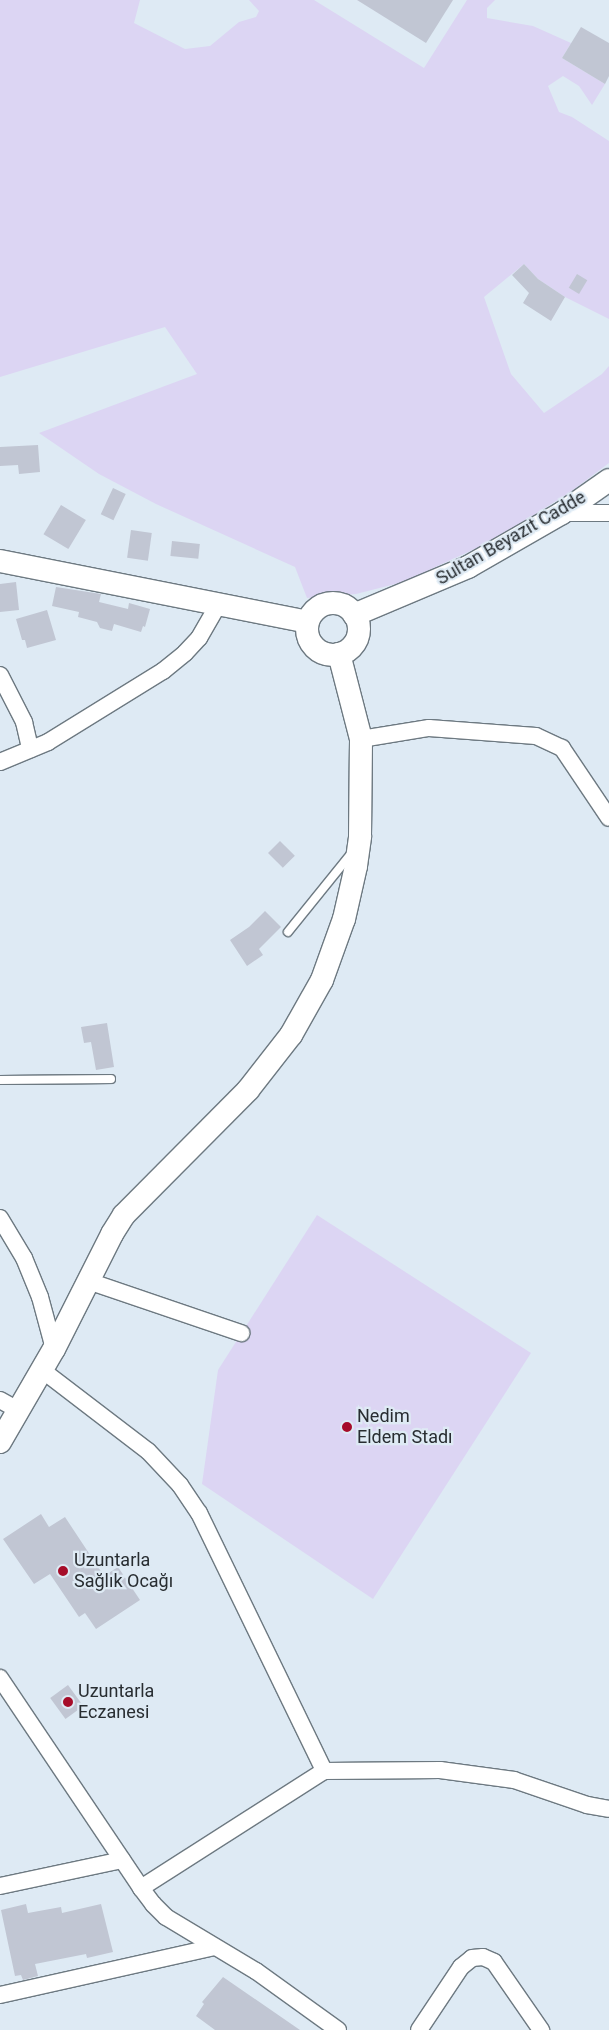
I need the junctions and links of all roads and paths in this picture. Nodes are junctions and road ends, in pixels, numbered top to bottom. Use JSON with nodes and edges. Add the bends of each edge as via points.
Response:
{"nodes":[{"id":1,"x":609,"y":480,"type":"edge"},
{"id":2,"x":562,"y":513,"type":"junction"},
{"id":3,"x":609,"y":513,"type":"edge"},
{"id":4,"x":0,"y":561,"type":"edge"},
{"id":5,"x":218,"y":604,"type":"junction"},
{"id":6,"x":354,"y":615,"type":"junction"},
{"id":7,"x":307,"y":622,"type":"junction"},
{"id":8,"x":339,"y":654,"type":"junction"},
{"id":9,"x":0,"y":675,"type":"edge"},
{"id":10,"x":361,"y":739,"type":"junction"},
{"id":11,"x":30,"y":749,"type":"junction"},
{"id":12,"x":0,"y":762,"type":"edge"},
{"id":13,"x":609,"y":818,"type":"edge"},
{"id":14,"x":359,"y":845,"type":"junction"},
{"id":15,"x":288,"y":932,"type":"dead end"},
{"id":16,"x":111,"y":1078,"type":"dead end"},
{"id":17,"x":0,"y":1080,"type":"edge"},
{"id":18,"x":0,"y":1218,"type":"edge"},
{"id":19,"x":88,"y":1281,"type":"junction"},
{"id":20,"x":241,"y":1333,"type":"dead end"},
{"id":21,"x":54,"y":1349,"type":"junction"},
{"id":22,"x":42,"y":1370,"type":"junction"},
{"id":23,"x":9,"y":1405,"type":"edge"},
{"id":24,"x":0,"y":1442,"type":"edge"},
{"id":25,"x":0,"y":1678,"type":"edge"},
{"id":26,"x":324,"y":1771,"type":"junction"},
{"id":27,"x":609,"y":1809,"type":"edge"},
{"id":28,"x":122,"y":1860,"type":"junction"},
{"id":29,"x":0,"y":1886,"type":"edge"},
{"id":30,"x":141,"y":1888,"type":"junction"},
{"id":31,"x":215,"y":1947,"type":"junction"},
{"id":32,"x":0,"y":1995,"type":"edge"},
{"id":33,"x":338,"y":2030,"type":"edge"},
{"id":34,"x":419,"y":2030,"type":"edge"},
{"id":35,"x":541,"y":2030,"type":"edge"}],
"edges":[{"from":1,"to":2,"type":"street","name":"Sultan Beyazıt Cadde"},
{"from":2,"to":3,"type":"street"},
{"from":2,"to":6,"type":"street","name":"Sultan Beyazıt Cadde","via":[[468,567]]},
{"from":4,"to":5,"type":"street"},
{"from":5,"to":7,"type":"street"},
{"from":5,"to":11,"type":"street","via":[[198,638],[163,671],[56,737]]},
{"from":6,"to":7,"type":"street","via":[[332,603],[316,609]]},
{"from":6,"to":8,"type":"street","via":[[358,622],[357,638],[353,646]]},
{"from":7,"to":8,"type":"street","via":[[307,632],[314,648],[322,653]]},
{"from":8,"to":10,"type":"street"},
{"from":9,"to":11,"type":"street","via":[[24,722]]},
{"from":10,"to":13,"type":"street","via":[[429,728],[536,736],[562,748]]},
{"from":10,"to":14,"type":"street"},
{"from":11,"to":12,"type":"street"},
{"from":14,"to":15,"type":"lane"},
{"from":14,"to":19,"type":"street","via":[[344,919],[322,980],[308,1007],[286,1042],[248,1090],[124,1215]]},
{"from":16,"to":17,"type":"lane"},
{"from":18,"to":21,"type":"street","via":[[24,1258],[40,1297]]},
{"from":19,"to":20,"type":"street"},
{"from":19,"to":21,"type":"street"},
{"from":21,"to":22,"type":"street"},
{"from":22,"to":23,"type":"street"},
{"from":22,"to":26,"type":"street","via":[[148,1451],[180,1485],[199,1513]]},
{"from":23,"to":24,"type":"street"},
{"from":25,"to":28,"type":"street"},
{"from":26,"to":27,"type":"street","via":[[449,1771],[514,1780],[587,1805]]},
{"from":26,"to":30,"type":"street"},
{"from":28,"to":29,"type":"street"},
{"from":28,"to":30,"type":"street"},
{"from":30,"to":31,"type":"street","via":[[166,1917]]},
{"from":31,"to":32,"type":"street"},
{"from":31,"to":33,"type":"street","via":[[256,1971]]},
{"from":34,"to":35,"type":"street","via":[[461,1967],[472,1958],[483,1957],[494,1962]]}]}
